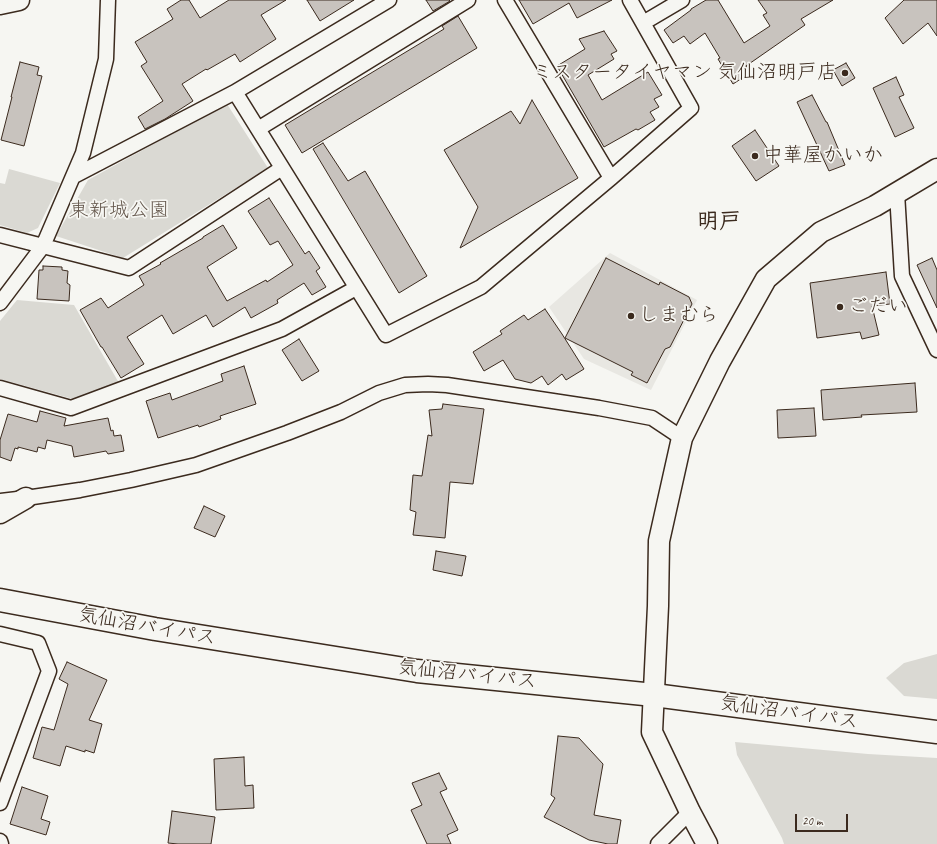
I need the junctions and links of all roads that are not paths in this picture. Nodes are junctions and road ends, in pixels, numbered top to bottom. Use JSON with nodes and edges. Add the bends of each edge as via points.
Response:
{"nodes":[{"id":1,"x":19,"y":0,"type":"edge"},
{"id":2,"x":108,"y":0,"type":"edge"},
{"id":3,"x":389,"y":0,"type":"edge"},
{"id":4,"x":468,"y":0,"type":"edge"},
{"id":5,"x":505,"y":0,"type":"edge"},
{"id":6,"x":630,"y":0,"type":"edge"},
{"id":7,"x":682,"y":0,"type":"edge"},
{"id":8,"x":0,"y":4,"type":"edge"},
{"id":9,"x":643,"y":22,"type":"junction"},
{"id":10,"x":235,"y":92,"type":"junction"},
{"id":11,"x":258,"y":129,"type":"junction"},
{"id":12,"x":282,"y":168,"type":"junction"},
{"id":13,"x":937,"y":169,"type":"edge"},
{"id":14,"x":74,"y":176,"type":"junction"},
{"id":15,"x":611,"y":178,"type":"junction"},
{"id":16,"x":897,"y":193,"type":"junction"},
{"id":17,"x":0,"y":235,"type":"edge"},
{"id":18,"x":43,"y":246,"type":"junction"},
{"id":19,"x":356,"y":288,"type":"junction"},
{"id":20,"x":0,"y":303,"type":"edge"},
{"id":21,"x":937,"y":350,"type":"edge"},
{"id":22,"x":0,"y":388,"type":"edge"},
{"id":23,"x":682,"y":438,"type":"junction"},
{"id":24,"x":26,"y":498,"type":"junction"},
{"id":25,"x":0,"y":501,"type":"edge"},
{"id":26,"x":0,"y":513,"type":"edge"},
{"id":27,"x":0,"y":600,"type":"edge"},
{"id":28,"x":0,"y":634,"type":"edge"},
{"id":29,"x":654,"y":695,"type":"junction"},
{"id":30,"x":937,"y":732,"type":"edge"},
{"id":31,"x":0,"y":803,"type":"edge"},
{"id":32,"x":690,"y":812,"type":"junction"},
{"id":33,"x":676,"y":826,"type":"junction"},
{"id":34,"x":0,"y":841,"type":"edge"},
{"id":35,"x":1,"y":844,"type":"edge"},
{"id":36,"x":658,"y":844,"type":"edge"},
{"id":37,"x":668,"y":844,"type":"edge"},
{"id":38,"x":707,"y":844,"type":"edge"}],
"edges":[{"from":1,"to":8,"type":"street"},
{"from":2,"to":14,"type":"street","via":[[106,59],[84,153]]},
{"from":3,"to":10,"type":"street"},
{"from":4,"to":11,"type":"street"},
{"from":5,"to":15,"type":"street"},
{"from":6,"to":9,"type":"street"},
{"from":7,"to":9,"type":"street"},
{"from":9,"to":15,"type":"street","via":[[691,108]]},
{"from":10,"to":11,"type":"street"},
{"from":10,"to":14,"type":"street"},
{"from":11,"to":12,"type":"street"},
{"from":12,"to":18,"type":"street","via":[[129,268]]},
{"from":12,"to":19,"type":"street"},
{"from":13,"to":16,"type":"street"},
{"from":14,"to":18,"type":"street"},
{"from":15,"to":19,"type":"street","via":[[481,287],[386,334]]},
{"from":16,"to":21,"type":"street","via":[[902,276]]},
{"from":16,"to":23,"type":"street","via":[[821,232],[766,279],[720,361]]},
{"from":17,"to":18,"type":"street"},
{"from":18,"to":20,"type":"street"},
{"from":19,"to":22,"type":"street","via":[[282,329],[71,408]]},
{"from":23,"to":24,"type":"street","via":[[652,418],[447,385],[405,385],[379,393],[342,412],[287,434],[196,464],[132,480]]},
{"from":23,"to":29,"type":"street","via":[[659,541]]},
{"from":24,"to":25,"type":"street"},
{"from":24,"to":26,"type":"street"},
{"from":27,"to":29,"type":"highway","name":"気仙沼バイパス","via":[[155,629],[417,671]]},
{"from":28,"to":31,"type":"street","via":[[38,643],[49,671]]},
{"from":29,"to":30,"type":"highway","name":"気仙沼バイパス"},
{"from":29,"to":32,"type":"street","via":[[652,732]]},
{"from":32,"to":33,"type":"street"},
{"from":32,"to":38,"type":"street"},
{"from":33,"to":36,"type":"street"},
{"from":33,"to":37,"type":"street"},
{"from":34,"to":35,"type":"street"}]}
